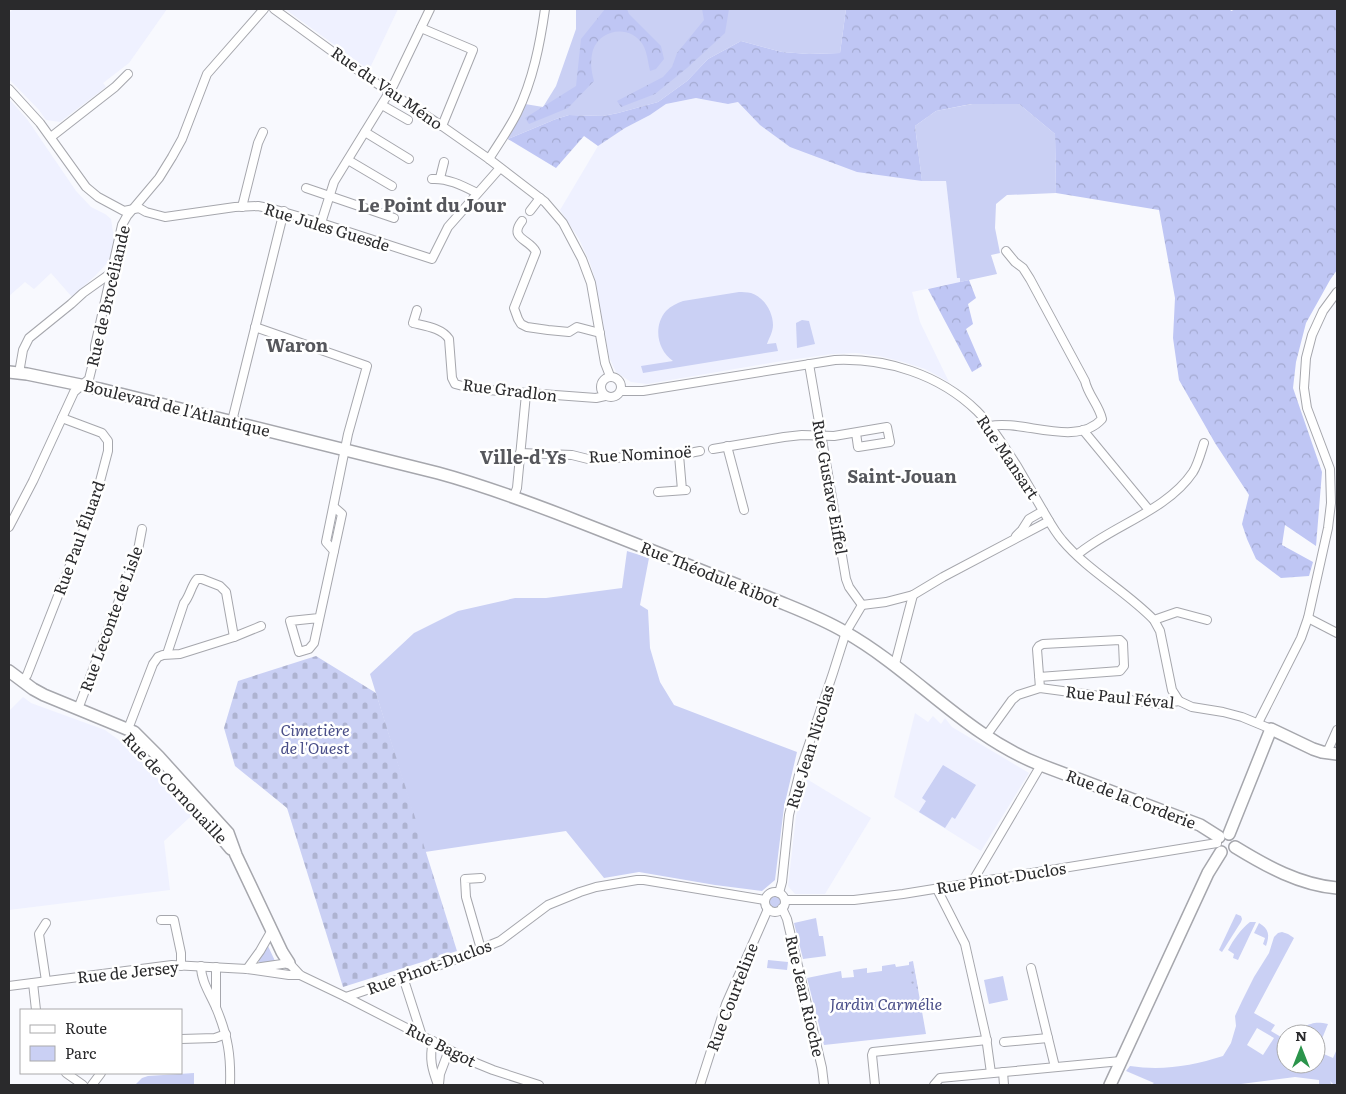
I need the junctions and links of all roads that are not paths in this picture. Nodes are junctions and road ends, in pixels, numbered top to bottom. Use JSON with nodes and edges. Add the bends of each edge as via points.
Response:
{"nodes":[{"id":1,"x":264,"y":9,"type":"edge"},
{"id":2,"x":274,"y":9,"type":"edge"},
{"id":3,"x":430,"y":9,"type":"edge"},
{"id":4,"x":545,"y":9,"type":"edge"},
{"id":5,"x":421,"y":28,"type":"junction"},
{"id":6,"x":128,"y":74,"type":"dead end"},
{"id":7,"x":9,"y":89,"type":"edge"},
{"id":8,"x":390,"y":91,"type":"junction"},
{"id":9,"x":382,"y":105,"type":"junction"},
{"id":10,"x":408,"y":120,"type":"dead end"},
{"id":11,"x":442,"y":126,"type":"junction"},
{"id":12,"x":263,"y":132,"type":"dead end"},
{"id":13,"x":365,"y":132,"type":"junction"},
{"id":14,"x":51,"y":137,"type":"junction"},
{"id":15,"x":409,"y":159,"type":"dead end"},
{"id":16,"x":489,"y":159,"type":"junction"},
{"id":17,"x":348,"y":160,"type":"junction"},
{"id":18,"x":444,"y":162,"type":"dead end"},
{"id":19,"x":500,"y":168,"type":"junction"},
{"id":20,"x":392,"y":186,"type":"dead end"},
{"id":21,"x":306,"y":188,"type":"dead end"},
{"id":22,"x":477,"y":193,"type":"junction"},
{"id":23,"x":330,"y":196,"type":"junction"},
{"id":24,"x":540,"y":198,"type":"junction"},
{"id":25,"x":242,"y":207,"type":"junction"},
{"id":26,"x":133,"y":209,"type":"junction"},
{"id":27,"x":284,"y":211,"type":"junction"},
{"id":28,"x":530,"y":211,"type":"dead end"},
{"id":29,"x":394,"y":218,"type":"dead end"},
{"id":30,"x":522,"y":221,"type":"dead end"},
{"id":31,"x":320,"y":223,"type":"junction"},
{"id":32,"x":1006,"y":251,"type":"dead end"},
{"id":33,"x":111,"y":273,"type":"junction"},
{"id":34,"x":1337,"y":292,"type":"edge"},
{"id":35,"x":417,"y":310,"type":"dead end"},
{"id":36,"x":255,"y":327,"type":"junction"},
{"id":37,"x":600,"y":332,"type":"junction"},
{"id":38,"x":809,"y":364,"type":"junction"},
{"id":39,"x":14,"y":373,"type":"edge"},
{"id":40,"x":610,"y":376,"type":"junction"},
{"id":41,"x":82,"y":385,"type":"junction"},
{"id":42,"x":621,"y":391,"type":"junction"},
{"id":43,"x":526,"y":394,"type":"junction"},
{"id":44,"x":605,"y":396,"type":"junction"},
{"id":45,"x":62,"y":418,"type":"junction"},
{"id":46,"x":232,"y":422,"type":"junction"},
{"id":47,"x":990,"y":426,"type":"junction"},
{"id":48,"x":1083,"y":430,"type":"junction"},
{"id":49,"x":856,"y":433,"type":"dead end"},
{"id":50,"x":821,"y":436,"type":"junction"},
{"id":51,"x":1204,"y":443,"type":"dead end"},
{"id":52,"x":726,"y":446,"type":"junction"},
{"id":53,"x":345,"y":449,"type":"junction"},
{"id":54,"x":713,"y":449,"type":"dead end"},
{"id":55,"x":700,"y":451,"type":"dead end"},
{"id":56,"x":520,"y":453,"type":"junction"},
{"id":57,"x":679,"y":455,"type":"junction"},
{"id":58,"x":658,"y":492,"type":"dead end"},
{"id":59,"x":514,"y":496,"type":"junction"},
{"id":60,"x":744,"y":510,"type":"dead end"},
{"id":61,"x":1150,"y":510,"type":"junction"},
{"id":62,"x":1043,"y":511,"type":"junction"},
{"id":63,"x":1049,"y":521,"type":"junction"},
{"id":64,"x":9,"y":527,"type":"edge"},
{"id":65,"x":142,"y":528,"type":"dead end"},
{"id":66,"x":1011,"y":541,"type":"junction"},
{"id":67,"x":1077,"y":556,"type":"junction"},
{"id":68,"x":913,"y":595,"type":"junction"},
{"id":69,"x":862,"y":605,"type":"junction"},
{"id":70,"x":319,"y":618,"type":"junction"},
{"id":71,"x":1308,"y":618,"type":"junction"},
{"id":72,"x":1154,"y":620,"type":"junction"},
{"id":73,"x":1207,"y":620,"type":"dead end"},
{"id":74,"x":261,"y":626,"type":"dead end"},
{"id":75,"x":846,"y":632,"type":"junction"},
{"id":76,"x":1337,"y":633,"type":"edge"},
{"id":77,"x":234,"y":637,"type":"junction"},
{"id":78,"x":167,"y":654,"type":"junction"},
{"id":79,"x":895,"y":664,"type":"junction"},
{"id":80,"x":9,"y":670,"type":"edge"},
{"id":81,"x":1039,"y":676,"type":"junction"},
{"id":82,"x":22,"y":682,"type":"junction"},
{"id":83,"x":1040,"y":688,"type":"junction"},
{"id":84,"x":1179,"y":701,"type":"junction"},
{"id":85,"x":78,"y":708,"type":"junction"},
{"id":86,"x":113,"y":723,"type":"junction"},
{"id":87,"x":1258,"y":723,"type":"junction"},
{"id":88,"x":1271,"y":729,"type":"junction"},
{"id":89,"x":128,"y":730,"type":"junction"},
{"id":90,"x":1337,"y":730,"type":"edge"},
{"id":91,"x":986,"y":736,"type":"junction"},
{"id":92,"x":1333,"y":753,"type":"edge"},
{"id":93,"x":1041,"y":765,"type":"junction"},
{"id":94,"x":1222,"y":841,"type":"junction"},
{"id":95,"x":236,"y":855,"type":"junction"},
{"id":96,"x":481,"y":878,"type":"dead end"},
{"id":97,"x":971,"y":884,"type":"junction"},
{"id":98,"x":1337,"y":888,"type":"edge"},
{"id":99,"x":937,"y":889,"type":"junction"},
{"id":100,"x":779,"y":893,"type":"junction"},
{"id":101,"x":765,"y":900,"type":"junction"},
{"id":102,"x":784,"y":904,"type":"junction"},
{"id":103,"x":768,"y":909,"type":"junction"},
{"id":104,"x":161,"y":920,"type":"dead end"},
{"id":105,"x":46,"y":923,"type":"dead end"},
{"id":106,"x":272,"y":930,"type":"junction"},
{"id":107,"x":481,"y":949,"type":"junction"},
{"id":108,"x":289,"y":963,"type":"junction"},
{"id":109,"x":182,"y":966,"type":"junction"},
{"id":110,"x":201,"y":966,"type":"junction"},
{"id":111,"x":216,"y":967,"type":"junction"},
{"id":112,"x":1032,"y":968,"type":"dead end"},
{"id":113,"x":248,"y":969,"type":"junction"},
{"id":114,"x":300,"y":975,"type":"junction"},
{"id":115,"x":403,"y":977,"type":"junction"},
{"id":116,"x":46,"y":981,"type":"junction"},
{"id":117,"x":33,"y":983,"type":"junction"},
{"id":118,"x":9,"y":986,"type":"edge"},
{"id":119,"x":346,"y":997,"type":"junction"},
{"id":120,"x":216,"y":1008,"type":"junction"},
{"id":121,"x":36,"y":1009,"type":"edge"},
{"id":122,"x":226,"y":1034,"type":"junction"},
{"id":123,"x":422,"y":1036,"type":"junction"},
{"id":124,"x":1048,"y":1038,"type":"junction"},
{"id":125,"x":182,"y":1039,"type":"edge"},
{"id":126,"x":987,"y":1040,"type":"junction"},
{"id":127,"x":433,"y":1042,"type":"junction"},
{"id":128,"x":1004,"y":1042,"type":"dead end"},
{"id":129,"x":449,"y":1050,"type":"junction"},
{"id":130,"x":1121,"y":1061,"type":"junction"},
{"id":131,"x":1055,"y":1067,"type":"junction"},
{"id":132,"x":1003,"y":1072,"type":"junction"},
{"id":133,"x":991,"y":1073,"type":"junction"},
{"id":134,"x":67,"y":1074,"type":"edge"},
{"id":135,"x":100,"y":1074,"type":"edge"},
{"id":136,"x":83,"y":1085,"type":"edge"},
{"id":137,"x":92,"y":1085,"type":"edge"},
{"id":138,"x":230,"y":1085,"type":"edge"},
{"id":139,"x":438,"y":1085,"type":"edge"},
{"id":140,"x":539,"y":1085,"type":"edge"},
{"id":141,"x":700,"y":1085,"type":"edge"},
{"id":142,"x":824,"y":1085,"type":"edge"},
{"id":143,"x":875,"y":1085,"type":"edge"},
{"id":144,"x":934,"y":1085,"type":"edge"},
{"id":145,"x":1004,"y":1085,"type":"edge"},
{"id":146,"x":1110,"y":1085,"type":"edge"}],
"edges":[{"from":1,"to":26,"type":"street","name":"Rue de Brocéliande","via":[[207,74],[182,139],[159,178]]},
{"from":2,"to":8,"type":"street","name":"Rue du Vau Méno"},
{"from":3,"to":5,"type":"street"},
{"from":4,"to":16,"type":"street","via":[[540,46],[526,92],[518,112]]},
{"from":5,"to":8,"type":"street"},
{"from":5,"to":11,"type":"street","via":[[473,50]]},
{"from":6,"to":14,"type":"street"},
{"from":7,"to":14,"type":"street","name":"Rue Jules Guesde"},
{"from":8,"to":9,"type":"street"},
{"from":8,"to":11,"type":"street","name":"Rue du Vau Méno"},
{"from":9,"to":10,"type":"street"},
{"from":9,"to":13,"type":"street"},
{"from":11,"to":16,"type":"street","name":"Rue du Vau Méno"},
{"from":12,"to":25,"type":"street"},
{"from":13,"to":15,"type":"street"},
{"from":13,"to":17,"type":"street"},
{"from":14,"to":26,"type":"street","name":"Rue Jules Guesde","via":[[86,187],[124,211]]},
{"from":16,"to":19,"type":"street","name":"Rue du Vau Méno"},
{"from":17,"to":20,"type":"street"},
{"from":17,"to":23,"type":"street","via":[[334,182]]},
{"from":18,"to":22,"type":"street","via":[[436,179]]},
{"from":19,"to":22,"type":"street"},
{"from":19,"to":24,"type":"street","name":"Rue du Vau Méno"},
{"from":21,"to":23,"type":"street"},
{"from":22,"to":31,"type":"street","name":"Rue Jules Guesde","via":[[448,227],[432,260]]},
{"from":23,"to":29,"type":"street"},
{"from":23,"to":31,"type":"street"},
{"from":24,"to":28,"type":"street"},
{"from":24,"to":37,"type":"street","name":"Rue du Vau Méno","via":[[562,223],[582,259],[591,283]]},
{"from":25,"to":26,"type":"street","name":"Rue Jules Guesde","via":[[165,217]]},
{"from":25,"to":27,"type":"street","name":"Rue Jules Guesde","via":[[258,206]]},
{"from":26,"to":33,"type":"street","name":"Rue de Brocéliande","via":[[122,224]]},
{"from":27,"to":31,"type":"street","name":"Rue Jules Guesde"},
{"from":27,"to":36,"type":"street"},
{"from":30,"to":37,"type":"street","via":[[517,234],[535,249],[536,255],[514,308],[521,324],[548,330],[569,332],[577,327]]},
{"from":32,"to":48,"type":"street","via":[[1030,279],[1101,411],[1102,419],[1096,426]]},
{"from":33,"to":39,"type":"street","via":[[29,338]]},
{"from":33,"to":41,"type":"street","name":"Rue de Brocéliande","via":[[90,376]]},
{"from":34,"to":71,"type":"street","via":[[1312,335],[1306,358],[1304,388],[1307,408],[1330,469],[1331,486],[1328,528]]},
{"from":35,"to":43,"type":"street","name":"Rue Gradlon","via":[[413,323],[440,331],[449,339],[455,384]]},
{"from":36,"to":46,"type":"street"},
{"from":36,"to":53,"type":"street","via":[[367,366]]},
{"from":37,"to":40,"type":"street","name":"Rue du Vau Méno"},
{"from":38,"to":42,"type":"street","name":"Rue Mansart","via":[[643,391]]},
{"from":38,"to":47,"type":"street","name":"Rue Mansart","via":[[852,360],[903,368],[941,384]]},
{"from":38,"to":50,"type":"street","name":"Rue Gustave Eiffel"},
{"from":39,"to":41,"type":"main road","name":"Boulevard de l'Atlantique"},
{"from":40,"to":42,"type":"street","via":[[620,381]]},
{"from":40,"to":44,"type":"street","via":[[600,386]]},
{"from":41,"to":45,"type":"street","name":"Rue de Brocéliande","via":[[74,392]]},
{"from":41,"to":46,"type":"main road","name":"Boulevard de l'Atlantique"},
{"from":42,"to":44,"type":"street","via":[[615,397]]},
{"from":43,"to":44,"type":"street","name":"Rue Gradlon"},
{"from":43,"to":56,"type":"street"},
{"from":45,"to":64,"type":"street","name":"Rue de Brocéliande"},
{"from":45,"to":82,"type":"street","name":"Rue Paul Éluard","via":[[102,433],[108,441],[108,451],[94,504]]},
{"from":46,"to":53,"type":"main road","name":"Boulevard de l'Atlantique"},
{"from":47,"to":48,"type":"street","via":[[1002,424],[1068,432]]},
{"from":47,"to":62,"type":"street","name":"Rue Mansart"},
{"from":48,"to":61,"type":"street"},
{"from":49,"to":50,"type":"street"},
{"from":50,"to":52,"type":"street","via":[[802,435]]},
{"from":50,"to":69,"type":"street","name":"Rue Gustave Eiffel","via":[[846,579]]},
{"from":51,"to":61,"type":"street","via":[[1194,471],[1180,488]]},
{"from":52,"to":54,"type":"street"},
{"from":52,"to":60,"type":"street"},
{"from":53,"to":59,"type":"main road","name":"Rue Théodule Ribot"},
{"from":53,"to":70,"type":"street","via":[[326,542],[334,551]]},
{"from":55,"to":57,"type":"street","name":"Rue Nominoë"},
{"from":56,"to":57,"type":"street","name":"Rue Nominoë","via":[[588,459]]},
{"from":56,"to":59,"type":"street"},
{"from":57,"to":58,"type":"street","via":[[684,490]]},
{"from":59,"to":75,"type":"main road","name":"Rue Théodule Ribot"},
{"from":61,"to":67,"type":"street","via":[[1088,546]]},
{"from":62,"to":63,"type":"street","name":"Rue Mansart"},
{"from":62,"to":66,"type":"street","via":[[1029,519]]},
{"from":63,"to":66,"type":"street"},
{"from":63,"to":67,"type":"street","name":"Rue Mansart"},
{"from":65,"to":85,"type":"street","name":"Rue Leconte de Lisle","via":[[138,550]]},
{"from":66,"to":68,"type":"street"},
{"from":67,"to":72,"type":"street","name":"Rue Mansart"},
{"from":68,"to":69,"type":"street"},
{"from":68,"to":79,"type":"street"},
{"from":69,"to":75,"type":"street","name":"Rue Jean Nicolas"},
{"from":70,"to":70,"type":"street","via":[[314,643],[309,649],[299,652],[290,621]]},
{"from":71,"to":76,"type":"street"},
{"from":71,"to":87,"type":"street","via":[[1302,638]]},
{"from":72,"to":73,"type":"street","via":[[1177,612]]},
{"from":72,"to":84,"type":"street","via":[[1160,631],[1172,690]]},
{"from":74,"to":77,"type":"street"},
{"from":75,"to":79,"type":"main road","name":"Rue Théodule Ribot"},
{"from":75,"to":100,"type":"street","name":"Rue Jean Nicolas","via":[[800,771],[789,816]]},
{"from":77,"to":78,"type":"street","via":[[180,654]]},
{"from":77,"to":78,"type":"street","via":[[226,592],[220,586],[197,579],[184,603]]},
{"from":78,"to":89,"type":"street","via":[[158,657],[154,664]]},
{"from":79,"to":91,"type":"main road","name":"Rue Théodule Ribot"},
{"from":80,"to":82,"type":"main road","name":"Rue de Cornouaille"},
{"from":81,"to":81,"type":"street","via":[[1037,650],[1043,644],[1123,642],[1124,666],[1120,671]]},
{"from":81,"to":83,"type":"street"},
{"from":82,"to":85,"type":"main road","name":"Rue de Cornouaille","via":[[44,695]]},
{"from":83,"to":84,"type":"street","name":"Rue Paul Féval","via":[[1160,704]]},
{"from":83,"to":91,"type":"street","name":"Rue Paul Féval","via":[[1012,700]]},
{"from":84,"to":87,"type":"street","name":"Rue Paul Féval"},
{"from":85,"to":86,"type":"main road","name":"Rue de Cornouaille"},
{"from":86,"to":89,"type":"main road","name":"Rue de Cornouaille"},
{"from":86,"to":95,"type":"main road","name":"Rue de Cornouaille","via":[[198,809]]},
{"from":87,"to":88,"type":"street","name":"Rue Paul Féval"},
{"from":88,"to":92,"type":"main road","via":[[1313,749]]},
{"from":88,"to":94,"type":"main road"},
{"from":89,"to":95,"type":"main road","name":"Rue de Cornouaille","via":[[159,757],[228,833]]},
{"from":90,"to":92,"type":"street","via":[[1329,748]]},
{"from":91,"to":93,"type":"main road","name":"Rue Théodule Ribot"},
{"from":93,"to":94,"type":"main road","name":"Rue de la Corderie","via":[[1200,825]]},
{"from":93,"to":97,"type":"street"},
{"from":94,"to":97,"type":"street","name":"Rue Pinot-Duclos"},
{"from":94,"to":98,"type":"main road","via":[[1234,838],[1235,847],[1273,869]]},
{"from":94,"to":130,"type":"main road"},
{"from":95,"to":106,"type":"main road","name":"Rue de Cornouaille"},
{"from":96,"to":107,"type":"street","via":[[465,880],[466,897]]},
{"from":97,"to":99,"type":"street","name":"Rue Pinot-Duclos"},
{"from":99,"to":102,"type":"street","name":"Rue Pinot-Duclos","via":[[854,900]]},
{"from":99,"to":126,"type":"street","via":[[965,944]]},
{"from":100,"to":101,"type":"street","via":[[771,892]]},
{"from":100,"to":102,"type":"street"},
{"from":101,"to":103,"type":"street"},
{"from":101,"to":107,"type":"street","name":"Rue Pinot-Duclos","via":[[644,880],[596,887],[548,905],[500,941]]},
{"from":102,"to":103,"type":"street","via":[[777,912]]},
{"from":102,"to":142,"type":"street","name":"Rue Jean Rioche"},
{"from":103,"to":141,"type":"street","name":"Rue Courteline","via":[[726,1004]]},
{"from":104,"to":109,"type":"street","via":[[174,920]]},
{"from":105,"to":116,"type":"street","via":[[40,934]]},
{"from":106,"to":108,"type":"main road","name":"Rue de Cornouaille"},
{"from":106,"to":113,"type":"street"},
{"from":107,"to":115,"type":"street","name":"Rue Pinot-Duclos"},
{"from":108,"to":113,"type":"street","name":"Rue de Jersey"},
{"from":108,"to":114,"type":"street","name":"Rue de Jersey"},
{"from":109,"to":110,"type":"street","name":"Rue de Jersey"},
{"from":109,"to":116,"type":"street","name":"Rue de Jersey"},
{"from":110,"to":111,"type":"street","name":"Rue de Jersey"},
{"from":110,"to":120,"type":"street","via":[[208,994]]},
{"from":111,"to":113,"type":"street","name":"Rue de Jersey"},
{"from":111,"to":120,"type":"street"},
{"from":112,"to":124,"type":"street"},
{"from":113,"to":114,"type":"street","name":"Rue de Jersey"},
{"from":114,"to":119,"type":"street","name":"Rue de Jersey"},
{"from":115,"to":119,"type":"street","name":"Rue Pinot-Duclos"},
{"from":115,"to":123,"type":"street"},
{"from":116,"to":117,"type":"street","name":"Rue de Jersey"},
{"from":117,"to":118,"type":"street","name":"Rue de Jersey"},
{"from":117,"to":121,"type":"street"},
{"from":119,"to":123,"type":"street","name":"Rue Bagot"},
{"from":120,"to":122,"type":"street"},
{"from":122,"to":125,"type":"street","via":[[215,1038]]},
{"from":122,"to":138,"type":"street"},
{"from":123,"to":127,"type":"street","name":"Rue Bagot"},
{"from":124,"to":128,"type":"street"},
{"from":124,"to":131,"type":"street"},
{"from":126,"to":133,"type":"street"},
{"from":126,"to":143,"type":"street","via":[[872,1052]]},
{"from":127,"to":129,"type":"street","name":"Rue Bagot"},
{"from":127,"to":139,"type":"street","via":[[430,1060]]},
{"from":129,"to":139,"type":"street"},
{"from":129,"to":140,"type":"street","name":"Rue Bagot","via":[[482,1066]]},
{"from":130,"to":131,"type":"street"},
{"from":130,"to":146,"type":"main road"},
{"from":131,"to":132,"type":"street"},
{"from":132,"to":133,"type":"street"},
{"from":132,"to":145,"type":"street"},
{"from":133,"to":144,"type":"street","via":[[940,1078]]},
{"from":134,"to":136,"type":"street"},
{"from":135,"to":137,"type":"street"}]}
